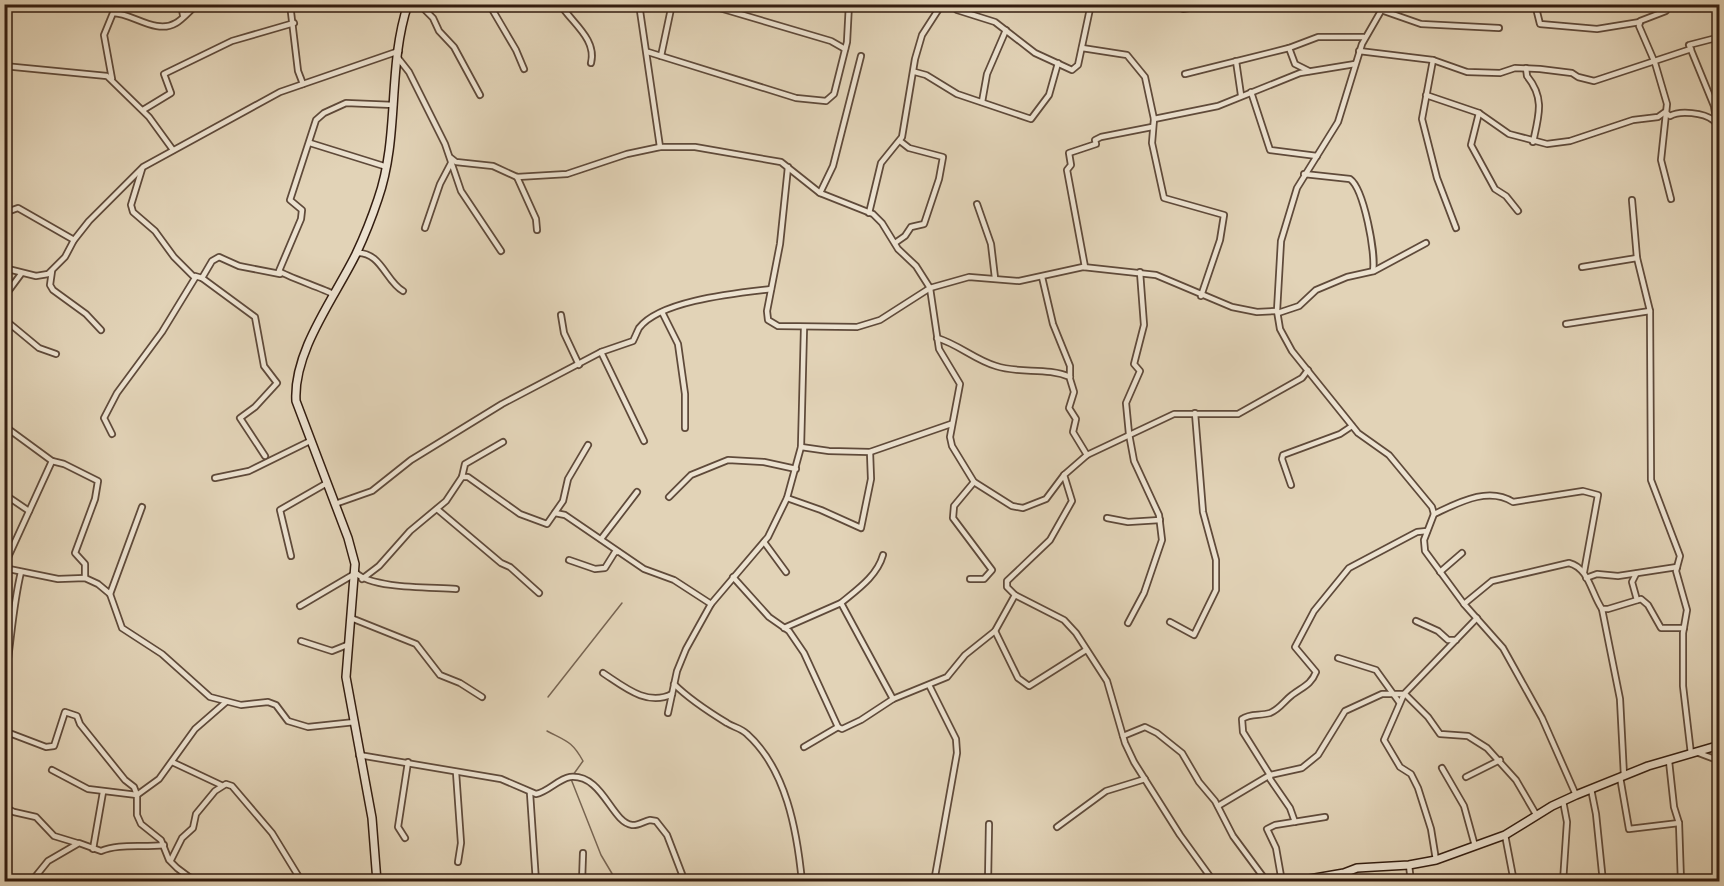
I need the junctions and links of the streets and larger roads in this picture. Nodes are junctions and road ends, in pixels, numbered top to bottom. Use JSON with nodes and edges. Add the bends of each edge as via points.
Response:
{"nodes":[{"id":1,"x":181,"y":4,"type":"edge"},
{"id":2,"x":198,"y":4,"type":"edge"},
{"id":3,"x":290,"y":4,"type":"edge"},
{"id":4,"x":395,"y":4,"type":"edge"},
{"id":5,"x":419,"y":4,"type":"edge"},
{"id":6,"x":489,"y":4,"type":"edge"},
{"id":7,"x":569,"y":4,"type":"edge"},
{"id":8,"x":639,"y":4,"type":"edge"},
{"id":9,"x":672,"y":4,"type":"edge"},
{"id":10,"x":706,"y":4,"type":"edge"},
{"id":11,"x":849,"y":4,"type":"edge"},
{"id":12,"x":942,"y":4,"type":"edge"},
{"id":13,"x":950,"y":4,"type":"edge"},
{"id":14,"x":1091,"y":4,"type":"edge"},
{"id":15,"x":1176,"y":4,"type":"edge"},
{"id":16,"x":1212,"y":4,"type":"edge"},
{"id":17,"x":1385,"y":4,"type":"edge"},
{"id":18,"x":1535,"y":4,"type":"edge"},
{"id":19,"x":1666,"y":4,"type":"edge"},
{"id":20,"x":561,"y":6,"type":"edge"},
{"id":21,"x":407,"y":7,"type":"edge"},
{"id":22,"x":1381,"y":10,"type":"junction"},
{"id":23,"x":183,"y":15,"type":"junction"},
{"id":24,"x":1640,"y":22,"type":"junction"},
{"id":25,"x":294,"y":23,"type":"junction"},
{"id":26,"x":1499,"y":28,"type":"dead end"},
{"id":27,"x":1006,"y":30,"type":"junction"},
{"id":28,"x":1364,"y":37,"type":"junction"},
{"id":29,"x":1719,"y":37,"type":"edge"},
{"id":30,"x":1082,"y":48,"type":"junction"},
{"id":31,"x":1289,"y":48,"type":"junction"},
{"id":32,"x":845,"y":49,"type":"junction"},
{"id":33,"x":1691,"y":49,"type":"junction"},
{"id":34,"x":1359,"y":51,"type":"junction"},
{"id":35,"x":648,"y":52,"type":"junction"},
{"id":36,"x":399,"y":55,"type":"junction"},
{"id":37,"x":661,"y":56,"type":"junction"},
{"id":38,"x":861,"y":56,"type":"dead end"},
{"id":39,"x":1433,"y":60,"type":"junction"},
{"id":40,"x":1236,"y":61,"type":"junction"},
{"id":41,"x":591,"y":63,"type":"dead end"},
{"id":42,"x":1058,"y":63,"type":"junction"},
{"id":43,"x":1655,"y":63,"type":"junction"},
{"id":44,"x":1355,"y":64,"type":"junction"},
{"id":45,"x":4,"y":66,"type":"edge"},
{"id":46,"x":1526,"y":68,"type":"junction"},
{"id":47,"x":524,"y":69,"type":"dead end"},
{"id":48,"x":1309,"y":71,"type":"junction"},
{"id":49,"x":915,"y":72,"type":"junction"},
{"id":50,"x":1185,"y":74,"type":"dead end"},
{"id":51,"x":112,"y":79,"type":"junction"},
{"id":52,"x":303,"y":84,"type":"junction"},
{"id":53,"x":1251,"y":92,"type":"junction"},
{"id":54,"x":480,"y":95,"type":"dead end"},
{"id":55,"x":1241,"y":95,"type":"junction"},
{"id":56,"x":1426,"y":95,"type":"junction"},
{"id":57,"x":982,"y":102,"type":"junction"},
{"id":58,"x":395,"y":105,"type":"junction"},
{"id":59,"x":143,"y":110,"type":"junction"},
{"id":60,"x":1479,"y":112,"type":"junction"},
{"id":61,"x":1665,"y":112,"type":"junction"},
{"id":62,"x":1154,"y":119,"type":"junction"},
{"id":63,"x":1717,"y":124,"type":"junction"},
{"id":64,"x":1152,"y":127,"type":"junction"},
{"id":65,"x":1719,"y":134,"type":"edge"},
{"id":66,"x":900,"y":141,"type":"junction"},
{"id":67,"x":1533,"y":142,"type":"junction"},
{"id":68,"x":310,"y":143,"type":"junction"},
{"id":69,"x":660,"y":147,"type":"junction"},
{"id":70,"x":173,"y":150,"type":"junction"},
{"id":71,"x":1317,"y":156,"type":"junction"},
{"id":72,"x":451,"y":161,"type":"junction"},
{"id":73,"x":143,"y":167,"type":"junction"},
{"id":74,"x":387,"y":167,"type":"junction"},
{"id":75,"x":788,"y":167,"type":"junction"},
{"id":76,"x":1304,"y":174,"type":"junction"},
{"id":77,"x":517,"y":177,"type":"junction"},
{"id":78,"x":820,"y":193,"type":"junction"},
{"id":79,"x":1671,"y":199,"type":"dead end"},
{"id":80,"x":1632,"y":200,"type":"dead end"},
{"id":81,"x":977,"y":204,"type":"dead end"},
{"id":82,"x":1518,"y":211,"type":"dead end"},
{"id":83,"x":4,"y":213,"type":"edge"},
{"id":84,"x":869,"y":213,"type":"junction"},
{"id":85,"x":425,"y":228,"type":"dead end"},
{"id":86,"x":1456,"y":228,"type":"dead end"},
{"id":87,"x":537,"y":230,"type":"dead end"},
{"id":88,"x":74,"y":240,"type":"junction"},
{"id":89,"x":895,"y":243,"type":"junction"},
{"id":90,"x":1426,"y":243,"type":"dead end"},
{"id":91,"x":501,"y":251,"type":"dead end"},
{"id":92,"x":356,"y":253,"type":"junction"},
{"id":93,"x":1637,"y":258,"type":"junction"},
{"id":94,"x":4,"y":267,"type":"edge"},
{"id":95,"x":1085,"y":267,"type":"junction"},
{"id":96,"x":1582,"y":267,"type":"dead end"},
{"id":97,"x":52,"y":271,"type":"junction"},
{"id":98,"x":1373,"y":271,"type":"junction"},
{"id":99,"x":1140,"y":272,"type":"junction"},
{"id":100,"x":21,"y":274,"type":"junction"},
{"id":101,"x":280,"y":274,"type":"junction"},
{"id":102,"x":195,"y":276,"type":"junction"},
{"id":103,"x":1042,"y":277,"type":"junction"},
{"id":104,"x":202,"y":278,"type":"junction"},
{"id":105,"x":995,"y":278,"type":"junction"},
{"id":106,"x":930,"y":288,"type":"junction"},
{"id":107,"x":771,"y":289,"type":"junction"},
{"id":108,"x":403,"y":291,"type":"dead end"},
{"id":109,"x":333,"y":294,"type":"junction"},
{"id":110,"x":1201,"y":296,"type":"junction"},
{"id":111,"x":4,"y":297,"type":"edge"},
{"id":112,"x":1650,"y":310,"type":"junction"},
{"id":113,"x":662,"y":312,"type":"junction"},
{"id":114,"x":1278,"y":312,"type":"junction"},
{"id":115,"x":561,"y":315,"type":"dead end"},
{"id":116,"x":4,"y":319,"type":"edge"},
{"id":117,"x":1566,"y":324,"type":"dead end"},
{"id":118,"x":804,"y":328,"type":"junction"},
{"id":119,"x":101,"y":330,"type":"dead end"},
{"id":120,"x":937,"y":338,"type":"junction"},
{"id":121,"x":601,"y":352,"type":"junction"},
{"id":122,"x":56,"y":354,"type":"dead end"},
{"id":123,"x":579,"y":365,"type":"junction"},
{"id":124,"x":1308,"y":370,"type":"junction"},
{"id":125,"x":1070,"y":377,"type":"junction"},
{"id":126,"x":1195,"y":413,"type":"junction"},
{"id":127,"x":951,"y":424,"type":"junction"},
{"id":128,"x":1352,"y":426,"type":"junction"},
{"id":129,"x":7,"y":428,"type":"dead end"},
{"id":130,"x":685,"y":428,"type":"dead end"},
{"id":131,"x":112,"y":434,"type":"dead end"},
{"id":132,"x":1129,"y":434,"type":"junction"},
{"id":133,"x":310,"y":441,"type":"junction"},
{"id":134,"x":644,"y":441,"type":"dead end"},
{"id":135,"x":503,"y":442,"type":"dead end"},
{"id":136,"x":588,"y":446,"type":"dead end"},
{"id":137,"x":801,"y":447,"type":"junction"},
{"id":138,"x":870,"y":452,"type":"junction"},
{"id":139,"x":1087,"y":455,"type":"junction"},
{"id":140,"x":265,"y":456,"type":"dead end"},
{"id":141,"x":52,"y":461,"type":"junction"},
{"id":142,"x":796,"y":469,"type":"junction"},
{"id":143,"x":1064,"y":475,"type":"junction"},
{"id":144,"x":462,"y":477,"type":"junction"},
{"id":145,"x":215,"y":478,"type":"dead end"},
{"id":146,"x":974,"y":482,"type":"junction"},
{"id":147,"x":327,"y":483,"type":"junction"},
{"id":148,"x":1291,"y":485,"type":"dead end"},
{"id":149,"x":637,"y":492,"type":"dead end"},
{"id":150,"x":4,"y":494,"type":"edge"},
{"id":151,"x":669,"y":497,"type":"dead end"},
{"id":152,"x":787,"y":498,"type":"junction"},
{"id":153,"x":335,"y":504,"type":"junction"},
{"id":154,"x":142,"y":507,"type":"dead end"},
{"id":155,"x":437,"y":509,"type":"junction"},
{"id":156,"x":29,"y":512,"type":"junction"},
{"id":157,"x":555,"y":513,"type":"junction"},
{"id":158,"x":1434,"y":514,"type":"junction"},
{"id":159,"x":1107,"y":518,"type":"dead end"},
{"id":160,"x":1160,"y":520,"type":"junction"},
{"id":161,"x":1427,"y":531,"type":"junction"},
{"id":162,"x":601,"y":539,"type":"junction"},
{"id":163,"x":764,"y":542,"type":"junction"},
{"id":164,"x":621,"y":552,"type":"junction"},
{"id":165,"x":1462,"y":553,"type":"dead end"},
{"id":166,"x":883,"y":555,"type":"dead end"},
{"id":167,"x":291,"y":556,"type":"dead end"},
{"id":168,"x":569,"y":560,"type":"dead end"},
{"id":169,"x":4,"y":567,"type":"edge"},
{"id":170,"x":1677,"y":567,"type":"junction"},
{"id":171,"x":21,"y":572,"type":"junction"},
{"id":172,"x":786,"y":572,"type":"dead end"},
{"id":173,"x":1440,"y":572,"type":"junction"},
{"id":174,"x":1638,"y":572,"type":"junction"},
{"id":175,"x":1585,"y":575,"type":"junction"},
{"id":176,"x":358,"y":576,"type":"junction"},
{"id":177,"x":733,"y":577,"type":"junction"},
{"id":178,"x":85,"y":578,"type":"junction"},
{"id":179,"x":970,"y":579,"type":"dead end"},
{"id":180,"x":456,"y":589,"type":"dead end"},
{"id":181,"x":538,"y":593,"type":"dead end"},
{"id":182,"x":110,"y":594,"type":"junction"},
{"id":183,"x":1015,"y":595,"type":"junction"},
{"id":184,"x":1637,"y":600,"type":"junction"},
{"id":185,"x":841,"y":603,"type":"junction"},
{"id":186,"x":711,"y":604,"type":"junction"},
{"id":187,"x":1464,"y":604,"type":"junction"},
{"id":188,"x":300,"y":606,"type":"dead end"},
{"id":189,"x":1602,"y":609,"type":"junction"},
{"id":190,"x":351,"y":618,"type":"junction"},
{"id":191,"x":1477,"y":618,"type":"junction"},
{"id":192,"x":1416,"y":621,"type":"dead end"},
{"id":193,"x":1170,"y":622,"type":"dead end"},
{"id":194,"x":1128,"y":623,"type":"dead end"},
{"id":195,"x":784,"y":628,"type":"junction"},
{"id":196,"x":1684,"y":628,"type":"junction"},
{"id":197,"x":995,"y":632,"type":"junction"},
{"id":198,"x":1456,"y":640,"type":"junction"},
{"id":199,"x":301,"y":641,"type":"dead end"},
{"id":200,"x":347,"y":645,"type":"junction"},
{"id":201,"x":1086,"y":650,"type":"junction"},
{"id":202,"x":1338,"y":658,"type":"dead end"},
{"id":203,"x":603,"y":673,"type":"dead end"},
{"id":204,"x":675,"y":684,"type":"junction"},
{"id":205,"x":4,"y":685,"type":"edge"},
{"id":206,"x":928,"y":685,"type":"junction"},
{"id":207,"x":1391,"y":693,"type":"junction"},
{"id":208,"x":672,"y":694,"type":"junction"},
{"id":209,"x":1404,"y":694,"type":"junction"},
{"id":210,"x":482,"y":698,"type":"dead end"},
{"id":211,"x":893,"y":699,"type":"junction"},
{"id":212,"x":226,"y":702,"type":"junction"},
{"id":213,"x":1399,"y":702,"type":"junction"},
{"id":214,"x":668,"y":713,"type":"dead end"},
{"id":215,"x":355,"y":722,"type":"junction"},
{"id":216,"x":838,"y":727,"type":"junction"},
{"id":217,"x":4,"y":731,"type":"edge"},
{"id":218,"x":1123,"y":736,"type":"junction"},
{"id":219,"x":1719,"y":745,"type":"edge"},
{"id":220,"x":804,"y":747,"type":"dead end"},
{"id":221,"x":1694,"y":753,"type":"junction"},
{"id":222,"x":359,"y":755,"type":"junction"},
{"id":223,"x":1500,"y":760,"type":"junction"},
{"id":224,"x":1670,"y":761,"type":"junction"},
{"id":225,"x":1719,"y":761,"type":"edge"},
{"id":226,"x":172,"y":762,"type":"junction"},
{"id":227,"x":408,"y":762,"type":"junction"},
{"id":228,"x":1442,"y":768,"type":"dead end"},
{"id":229,"x":52,"y":770,"type":"dead end"},
{"id":230,"x":456,"y":772,"type":"junction"},
{"id":231,"x":1270,"y":775,"type":"junction"},
{"id":232,"x":1466,"y":777,"type":"dead end"},
{"id":233,"x":1622,"y":777,"type":"junction"},
{"id":234,"x":1145,"y":779,"type":"junction"},
{"id":235,"x":221,"y":785,"type":"junction"},
{"id":236,"x":1591,"y":789,"type":"junction"},
{"id":237,"x":103,"y":792,"type":"junction"},
{"id":238,"x":531,"y":793,"type":"junction"},
{"id":239,"x":137,"y":795,"type":"junction"},
{"id":240,"x":1576,"y":795,"type":"junction"},
{"id":241,"x":1563,"y":801,"type":"junction"},
{"id":242,"x":1218,"y":806,"type":"junction"},
{"id":243,"x":4,"y":807,"type":"edge"},
{"id":244,"x":1537,"y":816,"type":"junction"},
{"id":245,"x":1324,"y":817,"type":"dead end"},
{"id":246,"x":1295,"y":822,"type":"junction"},
{"id":247,"x":1679,"y":823,"type":"junction"},
{"id":248,"x":989,"y":824,"type":"dead end"},
{"id":249,"x":1057,"y":827,"type":"dead end"},
{"id":250,"x":1505,"y":835,"type":"junction"},
{"id":251,"x":405,"y":838,"type":"dead end"},
{"id":252,"x":77,"y":843,"type":"junction"},
{"id":253,"x":164,"y":845,"type":"junction"},
{"id":254,"x":1475,"y":846,"type":"junction"},
{"id":255,"x":93,"y":849,"type":"junction"},
{"id":256,"x":583,"y":854,"type":"dead end"},
{"id":257,"x":171,"y":860,"type":"junction"},
{"id":258,"x":1436,"y":860,"type":"junction"},
{"id":259,"x":458,"y":862,"type":"dead end"},
{"id":260,"x":1409,"y":865,"type":"junction"},
{"id":261,"x":1344,"y":873,"type":"junction"},
{"id":262,"x":31,"y":882,"type":"edge"},
{"id":263,"x":206,"y":882,"type":"edge"},
{"id":264,"x":302,"y":882,"type":"edge"},
{"id":265,"x":376,"y":882,"type":"edge"},
{"id":266,"x":536,"y":882,"type":"edge"},
{"id":267,"x":582,"y":882,"type":"edge"},
{"id":268,"x":685,"y":882,"type":"edge"},
{"id":269,"x":802,"y":882,"type":"edge"},
{"id":270,"x":934,"y":882,"type":"edge"},
{"id":271,"x":988,"y":882,"type":"edge"},
{"id":272,"x":1214,"y":882,"type":"edge"},
{"id":273,"x":1267,"y":882,"type":"edge"},
{"id":274,"x":1282,"y":882,"type":"edge"},
{"id":275,"x":1292,"y":882,"type":"edge"},
{"id":276,"x":1346,"y":882,"type":"edge"},
{"id":277,"x":1411,"y":882,"type":"edge"},
{"id":278,"x":1514,"y":882,"type":"edge"},
{"id":279,"x":1563,"y":882,"type":"edge"},
{"id":280,"x":1603,"y":882,"type":"edge"},
{"id":281,"x":1681,"y":882,"type":"edge"}],
"edges":[{"from":1,"to":23,"type":"street"},
{"from":2,"to":23,"type":"street"},
{"from":3,"to":25,"type":"street"},
{"from":4,"to":21,"type":"street"},
{"from":5,"to":54,"type":"street","via":[[454,47]]},
{"from":6,"to":47,"type":"street"},
{"from":7,"to":20,"type":"street"},
{"from":8,"to":35,"type":"street"},
{"from":9,"to":37,"type":"street"},
{"from":10,"to":32,"type":"street","via":[[831,41]]},
{"from":11,"to":32,"type":"street"},
{"from":12,"to":49,"type":"street","via":[[922,35]]},
{"from":13,"to":27,"type":"street"},
{"from":14,"to":30,"type":"street"},
{"from":15,"to":16,"type":"street","via":[[1183,9]]},
{"from":17,"to":22,"type":"street"},
{"from":18,"to":24,"type":"street","via":[[1540,24],[1597,29]]},
{"from":19,"to":24,"type":"street","via":[[1666,11]]},
{"from":20,"to":41,"type":"street","via":[[590,44]]},
{"from":21,"to":36,"type":"street"},
{"from":22,"to":26,"type":"street","via":[[1421,24]]},
{"from":22,"to":28,"type":"street"},
{"from":23,"to":51,"type":"street","via":[[177,22],[165,25],[132,19],[126,10],[113,13],[104,35]]},
{"from":24,"to":43,"type":"street","via":[[1639,29]]},
{"from":25,"to":52,"type":"street","via":[[298,71]]},
{"from":25,"to":59,"type":"street","via":[[232,41],[164,74],[171,93]]},
{"from":27,"to":42,"type":"street","via":[[1035,53]]},
{"from":27,"to":57,"type":"street","via":[[987,74]]},
{"from":28,"to":31,"type":"street","via":[[1318,37]]},
{"from":28,"to":34,"type":"street"},
{"from":29,"to":33,"type":"street","via":[[1689,45]]},
{"from":30,"to":42,"type":"street","via":[[1075,68],[1067,69]]},
{"from":30,"to":62,"type":"street","via":[[1127,55],[1133,60],[1145,77]]},
{"from":31,"to":40,"type":"street"},
{"from":31,"to":48,"type":"street","via":[[1295,64]]},
{"from":32,"to":37,"type":"street","via":[[834,94],[826,101],[796,98]]},
{"from":33,"to":43,"type":"street"},
{"from":33,"to":63,"type":"street","via":[[1714,106]]},
{"from":34,"to":39,"type":"street"},
{"from":34,"to":44,"type":"street"},
{"from":35,"to":37,"type":"street"},
{"from":35,"to":69,"type":"street"},
{"from":36,"to":52,"type":"street"},
{"from":36,"to":58,"type":"street"},
{"from":36,"to":72,"type":"street"},
{"from":38,"to":78,"type":"street","via":[[833,166]]},
{"from":39,"to":46,"type":"street","via":[[1467,72],[1500,74]]},
{"from":39,"to":56,"type":"street"},
{"from":40,"to":50,"type":"street"},
{"from":40,"to":55,"type":"street"},
{"from":42,"to":57,"type":"street","via":[[1049,95],[1031,119]]},
{"from":43,"to":46,"type":"street","via":[[1594,81],[1560,70]]},
{"from":43,"to":61,"type":"street","via":[[1667,104]]},
{"from":44,"to":48,"type":"street"},
{"from":44,"to":71,"type":"street","via":[[1338,122]]},
{"from":45,"to":51,"type":"street"},
{"from":46,"to":67,"type":"street","via":[[1538,93]]},
{"from":48,"to":53,"type":"street"},
{"from":49,"to":57,"type":"street"},
{"from":49,"to":66,"type":"street"},
{"from":51,"to":59,"type":"street"},
{"from":52,"to":70,"type":"street"},
{"from":53,"to":55,"type":"street"},
{"from":53,"to":71,"type":"street","via":[[1270,150]]},
{"from":55,"to":62,"type":"street","via":[[1218,106]]},
{"from":56,"to":60,"type":"street"},
{"from":56,"to":86,"type":"street","via":[[1422,119],[1437,178]]},
{"from":58,"to":68,"type":"street","via":[[358,102],[337,106],[314,123]]},
{"from":58,"to":74,"type":"street"},
{"from":59,"to":70,"type":"street"},
{"from":60,"to":67,"type":"street","via":[[1509,134]]},
{"from":60,"to":82,"type":"street","via":[[1471,145],[1495,189]]},
{"from":61,"to":63,"type":"street","via":[[1670,116],[1691,112]]},
{"from":61,"to":67,"type":"street","via":[[1557,144]]},
{"from":61,"to":79,"type":"street","via":[[1661,160]]},
{"from":62,"to":64,"type":"street"},
{"from":63,"to":65,"type":"street"},
{"from":64,"to":95,"type":"street","via":[[1101,137],[1095,140],[1096,144],[1069,153],[1071,165],[1067,170]]},
{"from":64,"to":110,"type":"street","via":[[1164,198],[1225,218]]},
{"from":66,"to":84,"type":"street","via":[[881,163]]},
{"from":66,"to":89,"type":"street","via":[[909,148],[943,157],[924,224],[911,227]]},
{"from":68,"to":74,"type":"street"},
{"from":68,"to":101,"type":"street","via":[[290,200],[302,210],[301,219],[282,259]]},
{"from":69,"to":75,"type":"street","via":[[695,147],[774,160]]},
{"from":69,"to":77,"type":"street","via":[[567,174]]},
{"from":70,"to":73,"type":"street"},
{"from":71,"to":76,"type":"street"},
{"from":72,"to":77,"type":"street","via":[[493,166]]},
{"from":72,"to":85,"type":"street"},
{"from":72,"to":91,"type":"street","via":[[461,191]]},
{"from":73,"to":88,"type":"street"},
{"from":73,"to":102,"type":"street","via":[[132,212],[155,231],[174,257]]},
{"from":74,"to":92,"type":"street"},
{"from":75,"to":78,"type":"street"},
{"from":75,"to":107,"type":"street"},
{"from":76,"to":98,"type":"street","via":[[1350,179],[1354,183],[1374,255]]},
{"from":76,"to":114,"type":"street","via":[[1281,241]]},
{"from":77,"to":87,"type":"street"},
{"from":78,"to":84,"type":"street"},
{"from":80,"to":93,"type":"street"},
{"from":81,"to":105,"type":"street","via":[[991,244]]},
{"from":83,"to":88,"type":"street","via":[[22,209]]},
{"from":84,"to":89,"type":"street","via":[[882,223]]},
{"from":88,"to":97,"type":"street"},
{"from":89,"to":106,"type":"street"},
{"from":90,"to":98,"type":"street"},
{"from":92,"to":108,"type":"street","via":[[372,256]]},
{"from":92,"to":109,"type":"street"},
{"from":93,"to":96,"type":"street"},
{"from":93,"to":112,"type":"street"},
{"from":94,"to":100,"type":"street"},
{"from":95,"to":99,"type":"street"},
{"from":95,"to":103,"type":"street"},
{"from":97,"to":100,"type":"street","via":[[43,276]]},
{"from":97,"to":119,"type":"street","via":[[52,290]]},
{"from":98,"to":114,"type":"street","via":[[1316,290],[1299,306]]},
{"from":99,"to":110,"type":"street","via":[[1165,278]]},
{"from":99,"to":132,"type":"street","via":[[1144,325],[1134,364],[1139,375],[1126,404]]},
{"from":100,"to":111,"type":"street"},
{"from":101,"to":104,"type":"street","via":[[239,266],[219,257]]},
{"from":101,"to":109,"type":"street"},
{"from":102,"to":104,"type":"street"},
{"from":102,"to":131,"type":"street","via":[[162,332],[117,393],[104,418]]},
{"from":103,"to":105,"type":"street"},
{"from":103,"to":125,"type":"street"},
{"from":104,"to":140,"type":"street","via":[[255,317],[264,366],[278,382],[240,418]]},
{"from":105,"to":106,"type":"street","via":[[975,276]]},
{"from":106,"to":118,"type":"street","via":[[874,322],[857,327]]},
{"from":106,"to":120,"type":"street"},
{"from":107,"to":113,"type":"street","via":[[707,298]]},
{"from":107,"to":118,"type":"street","via":[[768,320],[778,326]]},
{"from":109,"to":133,"type":"street","via":[[296,381],[296,401]]},
{"from":110,"to":114,"type":"street","via":[[1245,311]]},
{"from":112,"to":117,"type":"street"},
{"from":112,"to":170,"type":"street","via":[[1650,473],[1680,556]]},
{"from":113,"to":121,"type":"street","via":[[641,326],[633,341]]},
{"from":113,"to":130,"type":"street","via":[[678,344]]},
{"from":114,"to":124,"type":"street","via":[[1280,329]]},
{"from":115,"to":123,"type":"street","via":[[564,333]]},
{"from":116,"to":122,"type":"street","via":[[39,348]]},
{"from":118,"to":137,"type":"street"},
{"from":120,"to":125,"type":"street","via":[[994,366]]},
{"from":120,"to":127,"type":"street","via":[[940,353],[960,384]]},
{"from":121,"to":123,"type":"street"},
{"from":121,"to":134,"type":"street"},
{"from":123,"to":153,"type":"street","via":[[464,426],[386,477],[372,491]]},
{"from":124,"to":126,"type":"street","via":[[1302,378],[1238,414]]},
{"from":124,"to":128,"type":"street"},
{"from":125,"to":139,"type":"street","via":[[1074,392],[1069,408],[1076,419],[1074,432]]},
{"from":126,"to":132,"type":"street","via":[[1174,414]]},
{"from":126,"to":193,"type":"street","via":[[1203,512],[1216,560],[1216,590],[1194,635]]},
{"from":127,"to":138,"type":"street"},
{"from":127,"to":146,"type":"street","via":[[952,446]]},
{"from":128,"to":148,"type":"street","via":[[1340,435],[1283,455]]},
{"from":128,"to":158,"type":"street","via":[[1402,468]]},
{"from":129,"to":141,"type":"street"},
{"from":132,"to":139,"type":"street"},
{"from":132,"to":160,"type":"street","via":[[1134,461]]},
{"from":133,"to":145,"type":"street","via":[[249,471]]},
{"from":133,"to":147,"type":"street"},
{"from":135,"to":144,"type":"street","via":[[465,464]]},
{"from":136,"to":157,"type":"street","via":[[568,479],[565,496]]},
{"from":137,"to":138,"type":"street"},
{"from":137,"to":142,"type":"street"},
{"from":138,"to":152,"type":"street","via":[[872,480],[861,528]]},
{"from":139,"to":143,"type":"street"},
{"from":141,"to":156,"type":"street"},
{"from":141,"to":178,"type":"street","via":[[98,481],[75,553],[85,564]]},
{"from":142,"to":151,"type":"street","via":[[728,460],[691,475]]},
{"from":142,"to":152,"type":"street"},
{"from":143,"to":146,"type":"street","via":[[1046,499],[1023,508],[1012,506]]},
{"from":143,"to":183,"type":"street","via":[[1072,505],[1050,540],[1008,578],[1007,587]]},
{"from":144,"to":155,"type":"street"},
{"from":144,"to":157,"type":"street","via":[[544,524]]},
{"from":146,"to":179,"type":"street","via":[[954,506],[953,518],[992,570],[984,579]]},
{"from":147,"to":153,"type":"street"},
{"from":147,"to":167,"type":"street","via":[[280,510]]},
{"from":149,"to":162,"type":"street"},
{"from":150,"to":156,"type":"street"},
{"from":152,"to":163,"type":"street"},
{"from":153,"to":176,"type":"street"},
{"from":154,"to":182,"type":"street"},
{"from":155,"to":176,"type":"street","via":[[410,531],[379,566]]},
{"from":155,"to":181,"type":"street"},
{"from":156,"to":169,"type":"street"},
{"from":157,"to":162,"type":"street","via":[[565,515]]},
{"from":158,"to":161,"type":"street"},
{"from":158,"to":175,"type":"street","via":[[1483,495],[1513,502],[1583,491],[1599,495]]},
{"from":159,"to":160,"type":"street","via":[[1128,522]]},
{"from":160,"to":194,"type":"street","via":[[1161,545],[1144,593]]},
{"from":161,"to":173,"type":"street","via":[[1425,551]]},
{"from":161,"to":231,"type":"street","via":[[1417,532],[1349,568],[1314,611],[1295,647],[1315,671],[1312,681],[1270,713],[1242,719],[1244,732]]},
{"from":162,"to":164,"type":"street"},
{"from":163,"to":172,"type":"street"},
{"from":163,"to":177,"type":"street"},
{"from":164,"to":168,"type":"street","via":[[615,552],[605,568],[595,569]]},
{"from":164,"to":186,"type":"street","via":[[644,569],[674,580]]},
{"from":165,"to":173,"type":"street"},
{"from":166,"to":185,"type":"street","via":[[866,582]]},
{"from":169,"to":171,"type":"street"},
{"from":170,"to":174,"type":"street"},
{"from":170,"to":196,"type":"street","via":[[1687,610]]},
{"from":171,"to":178,"type":"street","via":[[58,579]]},
{"from":171,"to":205,"type":"street"},
{"from":173,"to":187,"type":"street"},
{"from":174,"to":175,"type":"street"},
{"from":174,"to":184,"type":"street","via":[[1632,582]]},
{"from":175,"to":187,"type":"street","via":[[1575,565],[1562,564],[1496,579]]},
{"from":175,"to":189,"type":"street"},
{"from":176,"to":180,"type":"street"},
{"from":176,"to":188,"type":"street"},
{"from":176,"to":190,"type":"street"},
{"from":177,"to":186,"type":"street"},
{"from":177,"to":195,"type":"street"},
{"from":178,"to":182,"type":"street"},
{"from":182,"to":212,"type":"street","via":[[122,628],[162,654],[205,694]]},
{"from":183,"to":197,"type":"street"},
{"from":183,"to":201,"type":"street","via":[[1064,620]]},
{"from":184,"to":189,"type":"street"},
{"from":184,"to":196,"type":"street","via":[[1645,600],[1661,628]]},
{"from":185,"to":195,"type":"street"},
{"from":185,"to":211,"type":"street"},
{"from":186,"to":204,"type":"street","via":[[680,662]]},
{"from":187,"to":191,"type":"street"},
{"from":189,"to":233,"type":"street","via":[[1620,699]]},
{"from":190,"to":200,"type":"street"},
{"from":190,"to":210,"type":"street","via":[[416,644],[440,675]]},
{"from":191,"to":198,"type":"street"},
{"from":191,"to":240,"type":"street","via":[[1513,663]]},
{"from":192,"to":198,"type":"street","via":[[1448,640]]},
{"from":195,"to":216,"type":"street","via":[[809,661]]},
{"from":196,"to":221,"type":"street","via":[[1683,686]]},
{"from":197,"to":201,"type":"street","via":[[1018,678],[1029,686]]},
{"from":197,"to":206,"type":"street","via":[[965,655],[947,676]]},
{"from":198,"to":209,"type":"street"},
{"from":199,"to":200,"type":"street","via":[[332,651]]},
{"from":200,"to":215,"type":"street","via":[[346,677]]},
{"from":201,"to":218,"type":"street","via":[[1107,681]]},
{"from":202,"to":207,"type":"street","via":[[1376,670]]},
{"from":203,"to":208,"type":"street","via":[[638,694],[658,699]]},
{"from":204,"to":208,"type":"street"},
{"from":204,"to":269,"type":"street","via":[[728,724],[748,734],[766,753],[785,790]]},
{"from":206,"to":211,"type":"street"},
{"from":206,"to":270,"type":"street","via":[[956,739],[957,753]]},
{"from":207,"to":209,"type":"street"},
{"from":207,"to":213,"type":"street"},
{"from":207,"to":231,"type":"street","via":[[1346,711],[1318,755],[1300,770]]},
{"from":208,"to":214,"type":"street"},
{"from":209,"to":213,"type":"street"},
{"from":209,"to":223,"type":"street","via":[[1440,734],[1468,736]]},
{"from":211,"to":216,"type":"street","via":[[847,728]]},
{"from":212,"to":215,"type":"street","via":[[268,702],[276,705],[288,721],[308,727]]},
{"from":212,"to":226,"type":"street","via":[[195,729]]},
{"from":213,"to":258,"type":"street","via":[[1384,740],[1400,767],[1411,774],[1422,797]]},
{"from":215,"to":222,"type":"street"},
{"from":216,"to":220,"type":"street"},
{"from":217,"to":239,"type":"street","via":[[46,747],[54,746],[65,712],[77,716]]},
{"from":218,"to":234,"type":"street"},
{"from":218,"to":242,"type":"street","via":[[1145,727],[1163,737],[1182,753]]},
{"from":219,"to":221,"type":"street"},
{"from":221,"to":224,"type":"street"},
{"from":221,"to":225,"type":"street"},
{"from":222,"to":227,"type":"street"},
{"from":222,"to":265,"type":"street","via":[[372,818]]},
{"from":223,"to":232,"type":"street"},
{"from":223,"to":244,"type":"street"},
{"from":224,"to":233,"type":"street"},
{"from":224,"to":247,"type":"street"},
{"from":226,"to":235,"type":"street"},
{"from":226,"to":239,"type":"street","via":[[159,779]]},
{"from":227,"to":230,"type":"street"},
{"from":227,"to":251,"type":"street","via":[[398,827]]},
{"from":228,"to":254,"type":"street","via":[[1464,806]]},
{"from":229,"to":237,"type":"street","via":[[82,788]]},
{"from":230,"to":238,"type":"street","via":[[510,781]]},
{"from":230,"to":259,"type":"street","via":[[461,843]]},
{"from":231,"to":242,"type":"street"},
{"from":231,"to":246,"type":"street"},
{"from":233,"to":236,"type":"street"},
{"from":233,"to":247,"type":"street","via":[[1629,828]]},
{"from":234,"to":249,"type":"street","via":[[1106,791]]},
{"from":234,"to":272,"type":"street"},
{"from":235,"to":257,"type":"street","via":[[196,814],[193,828],[182,838]]},
{"from":235,"to":264,"type":"street","via":[[232,786],[264,822]]},
{"from":236,"to":240,"type":"street"},
{"from":236,"to":280,"type":"street"},
{"from":237,"to":239,"type":"street"},
{"from":237,"to":255,"type":"street"},
{"from":238,"to":266,"type":"street"},
{"from":238,"to":268,"type":"street","via":[[539,794],[567,778],[592,784],[627,823],[636,825],[650,820],[662,828]]},
{"from":239,"to":253,"type":"street","via":[[139,820]]},
{"from":240,"to":241,"type":"street"},
{"from":241,"to":244,"type":"street"},
{"from":241,"to":279,"type":"street","via":[[1567,822]]},
{"from":242,"to":273,"type":"street","via":[[1233,836]]},
{"from":243,"to":252,"type":"street","via":[[36,817],[54,836]]},
{"from":244,"to":250,"type":"street"},
{"from":245,"to":246,"type":"street"},
{"from":246,"to":274,"type":"street","via":[[1267,829],[1276,848]]},
{"from":247,"to":281,"type":"street"},
{"from":248,"to":271,"type":"street"},
{"from":250,"to":254,"type":"street"},
{"from":250,"to":278,"type":"street"},
{"from":252,"to":255,"type":"street"},
{"from":252,"to":262,"type":"street","via":[[48,861]]},
{"from":253,"to":255,"type":"street"},
{"from":253,"to":257,"type":"street"},
{"from":254,"to":258,"type":"street"},
{"from":256,"to":267,"type":"street"},
{"from":257,"to":263,"type":"street","via":[[183,873]]},
{"from":258,"to":260,"type":"street"},
{"from":260,"to":261,"type":"street","via":[[1357,867]]},
{"from":260,"to":277,"type":"street"},
{"from":261,"to":275,"type":"street"},
{"from":261,"to":276,"type":"street"}]}
